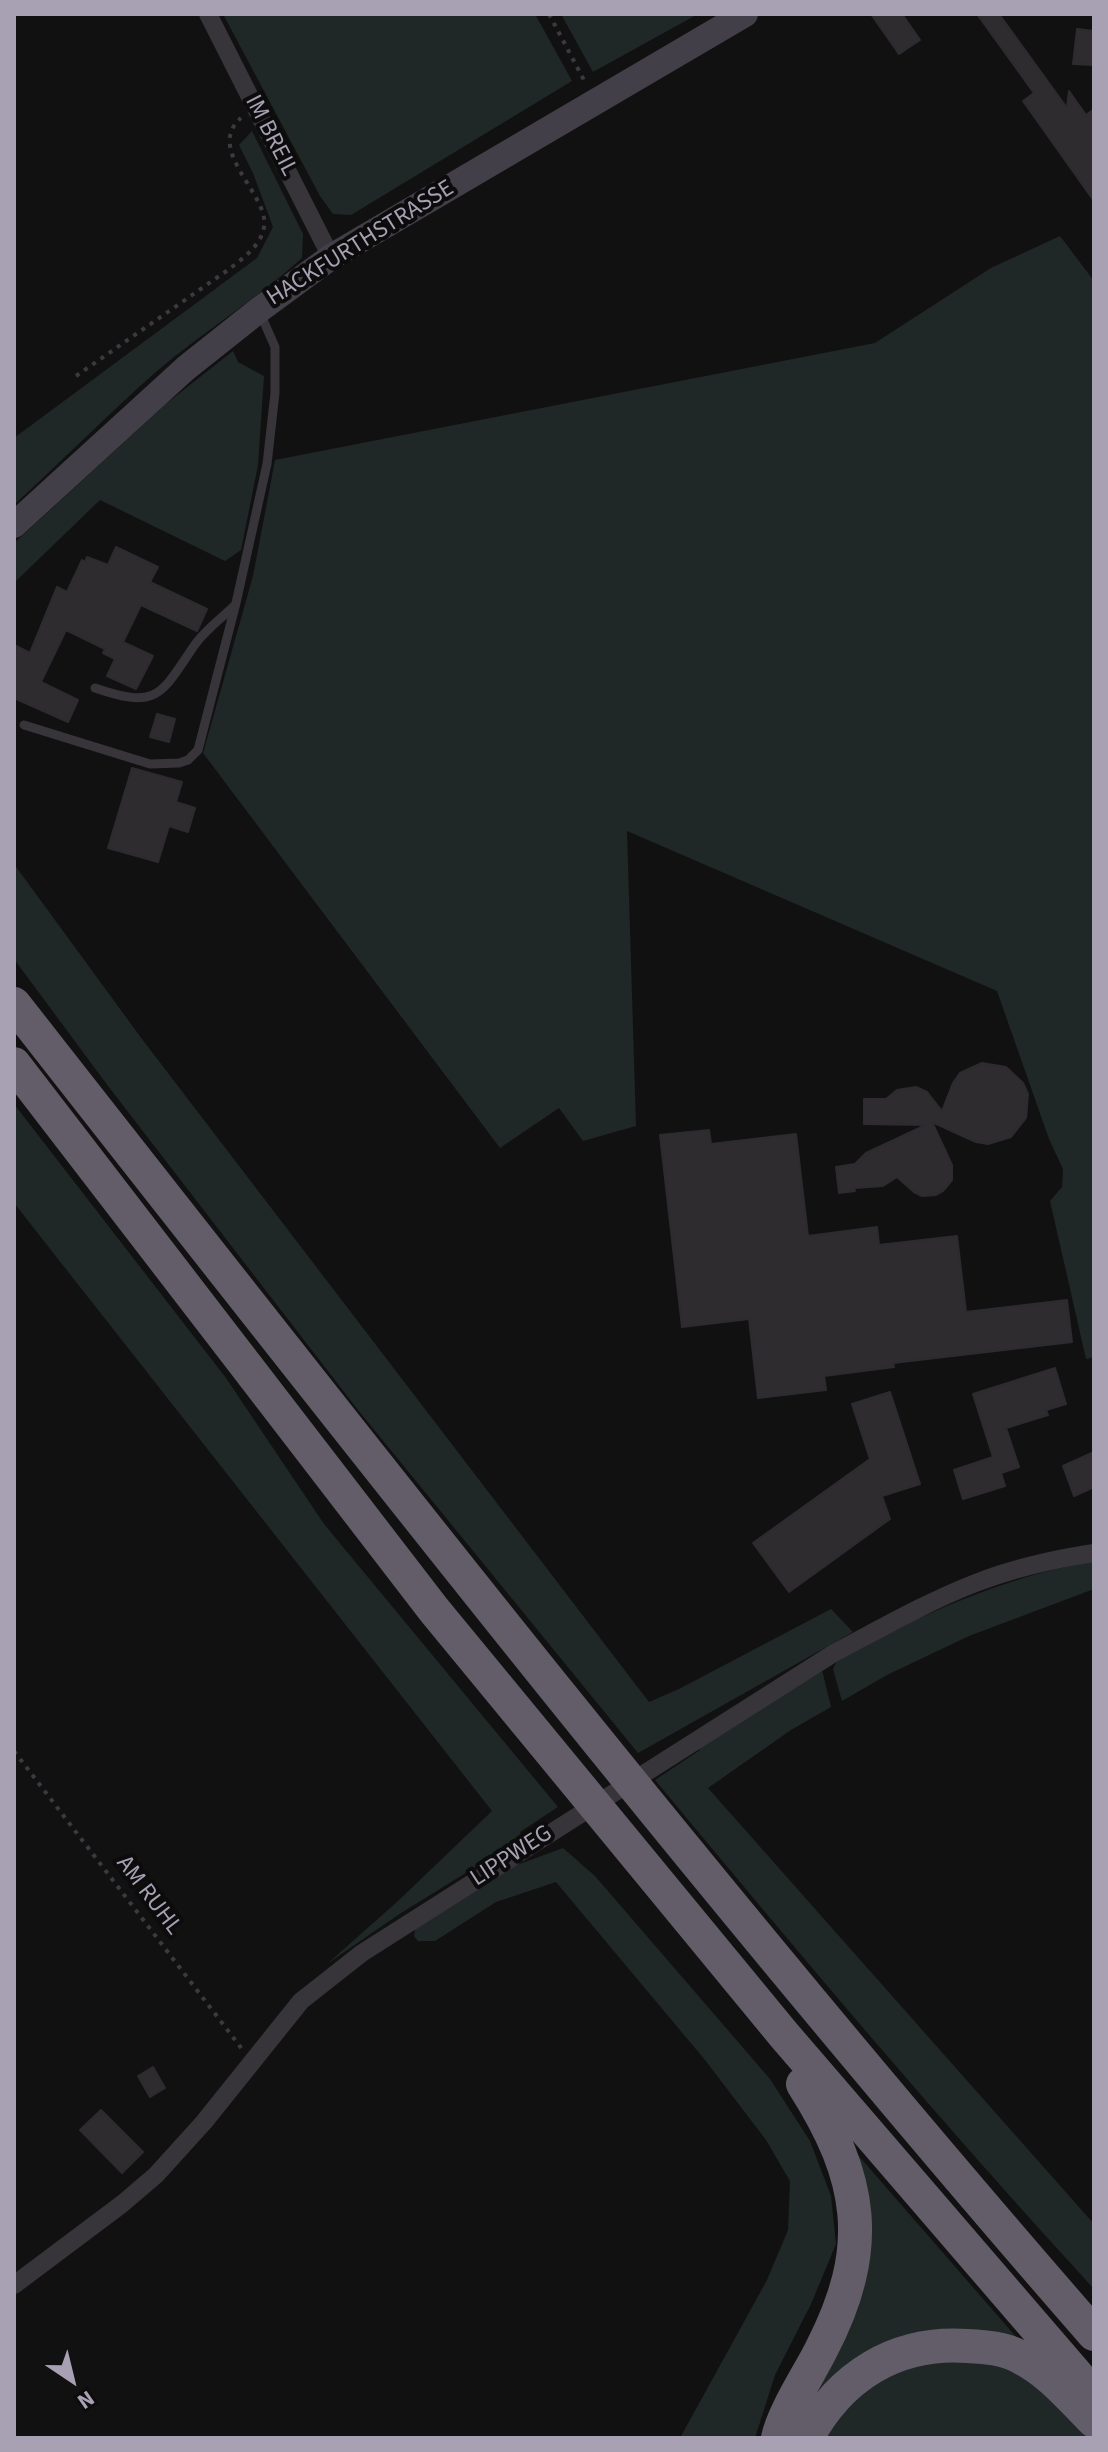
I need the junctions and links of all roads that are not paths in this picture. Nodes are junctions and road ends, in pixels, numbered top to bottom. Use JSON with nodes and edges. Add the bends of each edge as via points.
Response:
{"nodes":[{"id":1,"x":208,"y":14,"type":"edge"},
{"id":2,"x":745,"y":14,"type":"edge"},
{"id":3,"x":331,"y":257,"type":"junction"},
{"id":4,"x":259,"y":310,"type":"junction"},
{"id":5,"x":14,"y":525,"type":"edge"},
{"id":6,"x":236,"y":603,"type":"junction"},
{"id":7,"x":95,"y":688,"type":"dead end"},
{"id":8,"x":24,"y":725,"type":"dead end"},
{"id":9,"x":14,"y":1004,"type":"edge"},
{"id":10,"x":14,"y":1064,"type":"edge"},
{"id":11,"x":1094,"y":1553,"type":"edge"},
{"id":12,"x":784,"y":2035,"type":"junction"},
{"id":13,"x":14,"y":2285,"type":"edge"},
{"id":14,"x":1094,"y":2334,"type":"edge"},
{"id":15,"x":1094,"y":2395,"type":"edge"},
{"id":16,"x":1094,"y":2421,"type":"edge"},
{"id":17,"x":778,"y":2438,"type":"edge"},
{"id":18,"x":807,"y":2438,"type":"edge"}],
"edges":[{"from":1,"to":3,"type":"street","name":"IM BREIL"},
{"from":2,"to":3,"type":"street","name":"HACKFURTHSTRASSE"},
{"from":3,"to":4,"type":"street","name":"HACKFURTHSTRASSE"},
{"from":4,"to":5,"type":"street","name":"HACKFURTHSTRASSE","via":[[176,376]]},
{"from":4,"to":6,"type":"lane","via":[[275,347],[275,393],[267,464]]},
{"from":6,"to":7,"type":"lane","via":[[196,642],[161,692],[146,698]]},
{"from":6,"to":8,"type":"lane","via":[[198,750],[188,760],[150,764]]},
{"from":9,"to":14,"type":"highway","via":[[461,1574],[755,1937]]},
{"from":10,"to":12,"type":"highway","via":[[434,1610]]},
{"from":11,"to":13,"type":"street","name":"LIPPWEG","via":[[975,1583],[834,1653],[362,1953],[301,2001],[156,2175]]},
{"from":12,"to":15,"type":"highway"},
{"from":12,"to":17,"type":"highway","via":[[794,2070],[845,2163],[857,2223],[850,2280]]},
{"from":16,"to":18,"type":"highway","via":[[1052,2377],[1019,2356],[955,2345],[922,2347],[881,2360],[840,2391]]}]}
